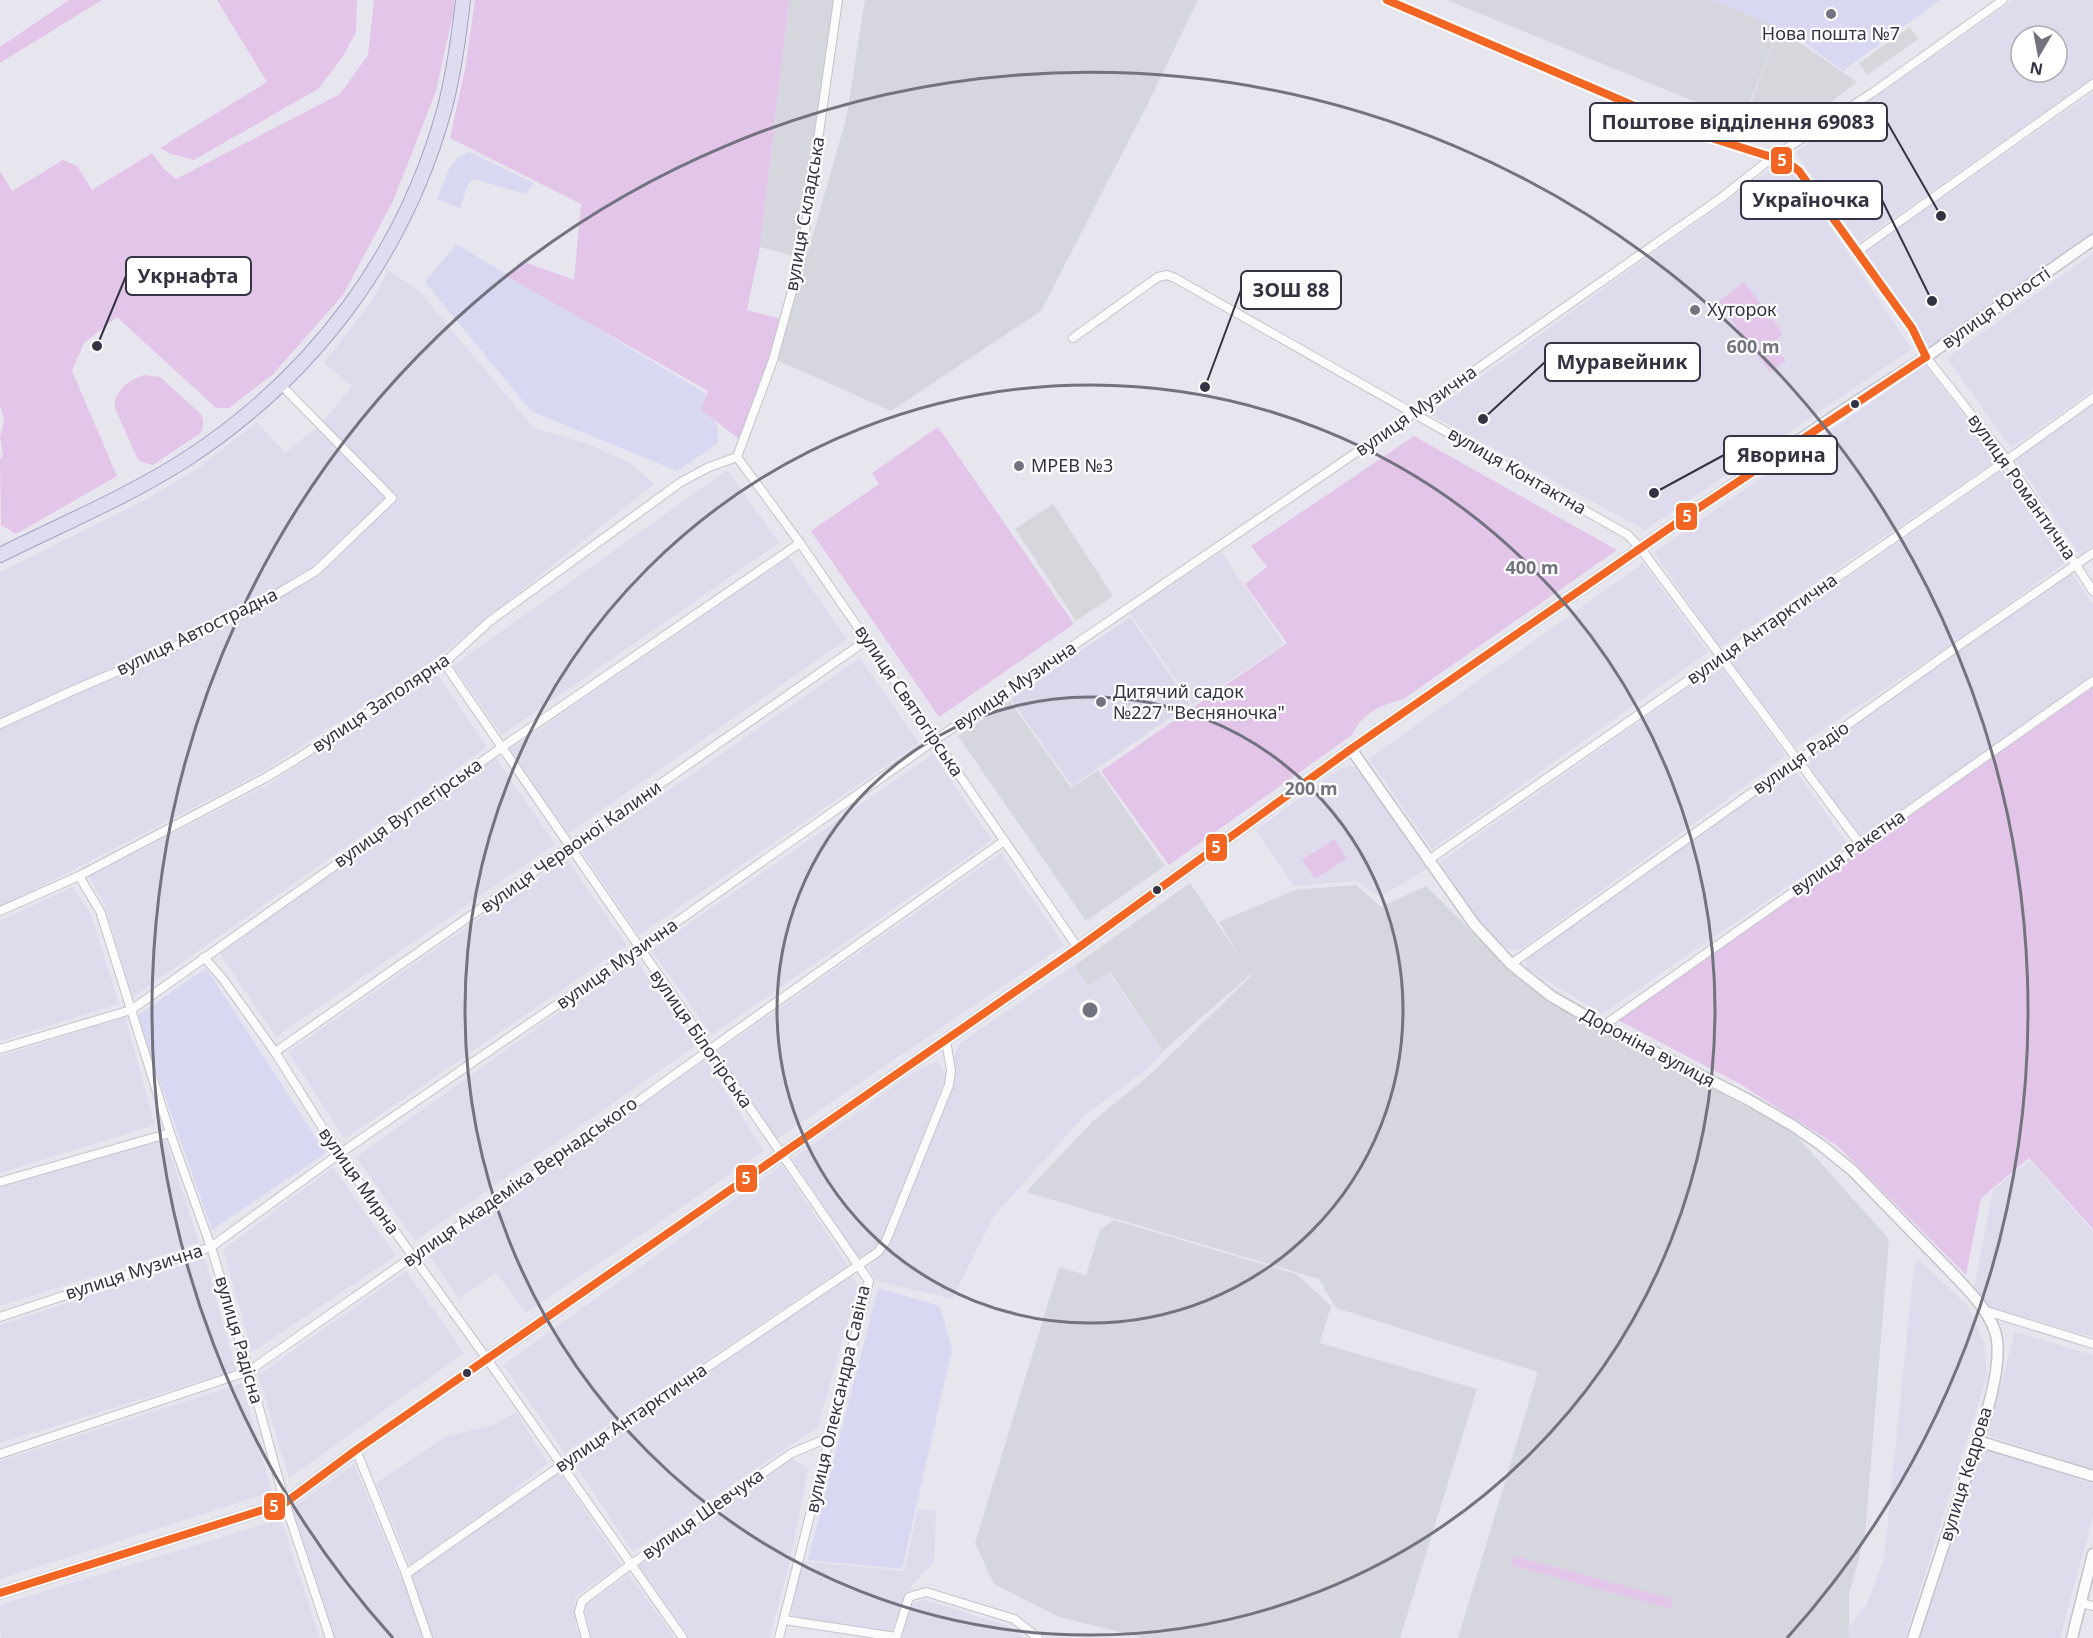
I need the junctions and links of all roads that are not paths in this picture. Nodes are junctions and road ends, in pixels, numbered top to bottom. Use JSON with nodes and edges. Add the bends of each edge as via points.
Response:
{"nodes":[{"id":1,"x":463,"y":0,"type":"edge"},
{"id":2,"x":838,"y":0,"type":"edge"},
{"id":3,"x":1387,"y":0,"type":"edge"},
{"id":4,"x":2003,"y":0,"type":"edge"},
{"id":5,"x":2093,"y":84,"type":"edge"},
{"id":6,"x":1773,"y":157,"type":"junction"},
{"id":7,"x":2093,"y":240,"type":"edge"},
{"id":8,"x":1858,"y":251,"type":"junction"},
{"id":9,"x":1073,"y":338,"type":"dead end"},
{"id":10,"x":1926,"y":357,"type":"junction"},
{"id":11,"x":281,"y":385,"type":"junction"},
{"id":12,"x":2093,"y":398,"type":"edge"},
{"id":13,"x":1414,"y":413,"type":"junction"},
{"id":14,"x":737,"y":457,"type":"junction"},
{"id":15,"x":2007,"y":460,"type":"junction"},
{"id":16,"x":800,"y":543,"type":"junction"},
{"id":17,"x":1641,"y":549,"type":"junction"},
{"id":18,"x":2093,"y":553,"type":"edge"},
{"id":19,"x":0,"y":555,"type":"edge"},
{"id":20,"x":2076,"y":565,"type":"junction"},
{"id":21,"x":2093,"y":591,"type":"edge"},
{"id":22,"x":867,"y":640,"type":"junction"},
{"id":23,"x":1720,"y":658,"type":"junction"},
{"id":24,"x":444,"y":663,"type":"junction"},
{"id":25,"x":2093,"y":681,"type":"edge"},
{"id":26,"x":0,"y":724,"type":"edge"},
{"id":27,"x":935,"y":740,"type":"junction"},
{"id":28,"x":501,"y":748,"type":"junction"},
{"id":29,"x":1352,"y":749,"type":"junction"},
{"id":30,"x":1798,"y":760,"type":"junction"},
{"id":31,"x":1004,"y":841,"type":"junction"},
{"id":32,"x":1860,"y":844,"type":"junction"},
{"id":33,"x":569,"y":849,"type":"junction"},
{"id":34,"x":1430,"y":859,"type":"junction"},
{"id":35,"x":79,"y":876,"type":"junction"},
{"id":36,"x":0,"y":911,"type":"edge"},
{"id":37,"x":1078,"y":948,"type":"junction"},
{"id":38,"x":638,"y":949,"type":"junction"},
{"id":39,"x":204,"y":957,"type":"junction"},
{"id":40,"x":1511,"y":964,"type":"junction"},
{"id":41,"x":130,"y":1010,"type":"junction"},
{"id":42,"x":1603,"y":1026,"type":"junction"},
{"id":43,"x":946,"y":1041,"type":"junction"},
{"id":44,"x":0,"y":1049,"type":"edge"},
{"id":45,"x":709,"y":1050,"type":"junction"},
{"id":46,"x":275,"y":1052,"type":"junction"},
{"id":47,"x":170,"y":1133,"type":"junction"},
{"id":48,"x":339,"y":1154,"type":"junction"},
{"id":49,"x":781,"y":1154,"type":"junction"},
{"id":50,"x":0,"y":1182,"type":"edge"},
{"id":51,"x":211,"y":1247,"type":"junction"},
{"id":52,"x":412,"y":1257,"type":"junction"},
{"id":53,"x":858,"y":1265,"type":"junction"},
{"id":54,"x":1982,"y":1310,"type":"junction"},
{"id":55,"x":0,"y":1317,"type":"edge"},
{"id":56,"x":2093,"y":1344,"type":"edge"},
{"id":57,"x":487,"y":1359,"type":"junction"},
{"id":58,"x":249,"y":1371,"type":"junction"},
{"id":59,"x":830,"y":1437,"type":"junction"},
{"id":60,"x":1978,"y":1441,"type":"junction"},
{"id":61,"x":356,"y":1450,"type":"junction"},
{"id":62,"x":0,"y":1454,"type":"edge"},
{"id":63,"x":562,"y":1465,"type":"junction"},
{"id":64,"x":2093,"y":1476,"type":"edge"},
{"id":65,"x":285,"y":1503,"type":"junction"},
{"id":66,"x":2093,"y":1554,"type":"edge"},
{"id":67,"x":630,"y":1565,"type":"junction"},
{"id":68,"x":406,"y":1574,"type":"junction"},
{"id":69,"x":0,"y":1593,"type":"edge"},
{"id":70,"x":2081,"y":1603,"type":"junction"},
{"id":71,"x":2093,"y":1606,"type":"edge"},
{"id":72,"x":784,"y":1620,"type":"junction"},
{"id":73,"x":896,"y":1637,"type":"edge"},
{"id":74,"x":330,"y":1638,"type":"edge"},
{"id":75,"x":428,"y":1638,"type":"edge"},
{"id":76,"x":586,"y":1638,"type":"edge"},
{"id":77,"x":683,"y":1638,"type":"edge"},
{"id":78,"x":779,"y":1638,"type":"edge"},
{"id":79,"x":1038,"y":1638,"type":"edge"},
{"id":80,"x":1914,"y":1638,"type":"edge"},
{"id":81,"x":2072,"y":1638,"type":"edge"}],
"edges":[{"from":1,"to":11,"type":"highway","via":[[446,105],[411,200],[344,316]]},
{"from":2,"to":14,"type":"street","name":"вулиця Складська","via":[[801,258],[774,360]]},
{"from":3,"to":6,"type":"street","name":"вулиця Романтична","via":[[1702,135]]},
{"from":4,"to":6,"type":"street","name":"вулиця Музична"},
{"from":5,"to":8,"type":"street"},
{"from":6,"to":8,"type":"street","name":"вулиця Романтична","via":[[1799,171]]},
{"from":6,"to":13,"type":"street","name":"вулиця Музична","via":[[1721,198]]},
{"from":7,"to":10,"type":"street","name":"вулиця Юності"},
{"from":8,"to":10,"type":"street","name":"вулиця Романтична","via":[[1912,328]]},
{"from":9,"to":13,"type":"street","name":"вулиця Контактна","via":[[1158,277],[1167,275]]},
{"from":10,"to":15,"type":"street","name":"вулиця Романтична"},
{"from":10,"to":17,"type":"street","name":"вулиця Юності"},
{"from":11,"to":19,"type":"highway","via":[[228,430],[150,481]]},
{"from":11,"to":26,"type":"street","name":"вулиця Автострадна","via":[[392,498],[316,571],[250,610]]},
{"from":12,"to":15,"type":"street","name":"вулиця Антарктична"},
{"from":13,"to":17,"type":"street","name":"вулиця Контактна","via":[[1628,535]]},
{"from":13,"to":27,"type":"street","name":"вулиця Музична"},
{"from":14,"to":16,"type":"street","name":"вулиця Святогірська"},
{"from":14,"to":24,"type":"street","name":"вулиця Заполярна","via":[[681,482],[490,621]]},
{"from":15,"to":20,"type":"street","name":"вулиця Романтична"},
{"from":15,"to":23,"type":"street","name":"вулиця Антарктична"},
{"from":16,"to":22,"type":"street","name":"вулиця Святогірська"},
{"from":16,"to":28,"type":"street","name":"вулиця Вуглегірська"},
{"from":17,"to":23,"type":"street","name":"вулиця Контактна"},
{"from":17,"to":29,"type":"street","name":"вулиця Юності"},
{"from":18,"to":20,"type":"street","name":"вулиця Радіо"},
{"from":20,"to":21,"type":"street","name":"вулиця Романтична"},
{"from":20,"to":30,"type":"street","name":"вулиця Радіо"},
{"from":22,"to":27,"type":"street","name":"вулиця Святогірська"},
{"from":22,"to":33,"type":"street","name":"вулиця Червоної Калини"},
{"from":23,"to":30,"type":"street","name":"вулиця Контактна"},
{"from":23,"to":34,"type":"street","name":"вулиця Антарктична"},
{"from":24,"to":28,"type":"street","name":"вулиця Білогірська"},
{"from":24,"to":35,"type":"street","name":"вулиця Заполярна","via":[[266,778]]},
{"from":25,"to":32,"type":"street","name":"вулиця Ракетна"},
{"from":27,"to":31,"type":"street","name":"вулиця Святогірська"},
{"from":27,"to":38,"type":"street","name":"вулиця Музична"},
{"from":28,"to":33,"type":"street","name":"вулиця Білогірська"},
{"from":28,"to":39,"type":"street","name":"вулиця Вуглегірська"},
{"from":29,"to":34,"type":"street","name":"Дороніна вулиця"},
{"from":29,"to":37,"type":"street","name":"вулиця Юності"},
{"from":30,"to":32,"type":"street","name":"вулиця Контактна"},
{"from":30,"to":40,"type":"street","name":"вулиця Радіо"},
{"from":31,"to":37,"type":"street","name":"вулиця Святогірська"},
{"from":31,"to":45,"type":"street","name":"вулиця Академіка Вернадського"},
{"from":32,"to":42,"type":"street","name":"вулиця Ракетна"},
{"from":33,"to":38,"type":"street","name":"вулиця Білогірська"},
{"from":33,"to":46,"type":"street","name":"вулиця Червоної Калини"},
{"from":34,"to":40,"type":"street","name":"Дороніна вулиця","via":[[1474,924]]},
{"from":35,"to":36,"type":"street","name":"вулиця Заполярна"},
{"from":35,"to":41,"type":"street","name":"вулиця Радісна","via":[[100,911]]},
{"from":37,"to":43,"type":"street","name":"вулиця Юності"},
{"from":38,"to":45,"type":"street","name":"вулиця Білогірська"},
{"from":38,"to":48,"type":"street","name":"вулиця Музична"},
{"from":39,"to":41,"type":"street","name":"вулиця Вуглегірська"},
{"from":39,"to":46,"type":"street","name":"вулиця Мирна"},
{"from":40,"to":42,"type":"street","name":"Дороніна вулиця","via":[[1551,996]]},
{"from":41,"to":44,"type":"street","name":"вулиця Вуглегірська"},
{"from":41,"to":47,"type":"street","name":"вулиця Радісна"},
{"from":42,"to":54,"type":"street","name":"Дороніна вулиця","via":[[1747,1099],[1821,1145],[1852,1170],[1955,1276]]},
{"from":43,"to":49,"type":"street","name":"вулиця Юності"},
{"from":43,"to":53,"type":"street","name":"вулиця Олександра Савіна","via":[[951,1070],[949,1085],[886,1241],[878,1252]]},
{"from":45,"to":49,"type":"street","name":"вулиця Білогірська"},
{"from":45,"to":52,"type":"street","name":"вулиця Академіка Вернадського","via":[[561,1157]]},
{"from":46,"to":48,"type":"street","name":"вулиця Мирна"},
{"from":47,"to":50,"type":"street"},
{"from":47,"to":51,"type":"street","name":"вулиця Радісна"},
{"from":48,"to":51,"type":"street","name":"вулиця Музична"},
{"from":48,"to":52,"type":"street","name":"вулиця Мирна"},
{"from":49,"to":53,"type":"street","name":"вулиця Білогірська"},
{"from":49,"to":57,"type":"street","name":"вулиця Юності"},
{"from":51,"to":55,"type":"street","name":"вулиця Музична"},
{"from":51,"to":58,"type":"street","name":"вулиця Радісна"},
{"from":52,"to":57,"type":"street","name":"вулиця Мирна"},
{"from":52,"to":58,"type":"street","name":"вулиця Академіка Вернадського"},
{"from":53,"to":59,"type":"street","name":"вулиця Олександра Савіна","via":[[869,1281]]},
{"from":53,"to":63,"type":"street","name":"вулиця Антарктична"},
{"from":54,"to":56,"type":"street"},
{"from":54,"to":60,"type":"street","name":"вулиця Кедрова","via":[[1994,1327],[1998,1350]]},
{"from":57,"to":61,"type":"street","name":"вулиця Юності"},
{"from":57,"to":63,"type":"street","name":"вулиця Мирна"},
{"from":58,"to":62,"type":"street","name":"вулиця Академіка Вернадського"},
{"from":58,"to":65,"type":"street","name":"вулиця Радісна"},
{"from":59,"to":67,"type":"street","name":"вулиця Шевчука","via":[[792,1453]]},
{"from":59,"to":72,"type":"street","name":"вулиця Олександра Савіна"},
{"from":60,"to":64,"type":"street"},
{"from":60,"to":80,"type":"street","name":"вулиця Кедрова"},
{"from":61,"to":65,"type":"street","name":"вулиця Юності"},
{"from":61,"to":68,"type":"street"},
{"from":63,"to":67,"type":"street","name":"вулиця Мирна"},
{"from":63,"to":68,"type":"street","name":"вулиця Антарктична"},
{"from":65,"to":69,"type":"street","name":"вулиця Юності"},
{"from":65,"to":74,"type":"street","name":"вулиця Радісна"},
{"from":66,"to":70,"type":"street"},
{"from":67,"to":76,"type":"street","name":"вулиця Шевчука","via":[[582,1601],[579,1612]]},
{"from":67,"to":77,"type":"street","name":"вулиця Мирна"},
{"from":68,"to":75,"type":"street"},
{"from":70,"to":71,"type":"street"},
{"from":70,"to":81,"type":"street"},
{"from":72,"to":73,"type":"street"},
{"from":72,"to":78,"type":"street","name":"вулиця Олександра Савіна"},
{"from":73,"to":79,"type":"street","via":[[909,1597],[926,1592],[1014,1619]]}]}
